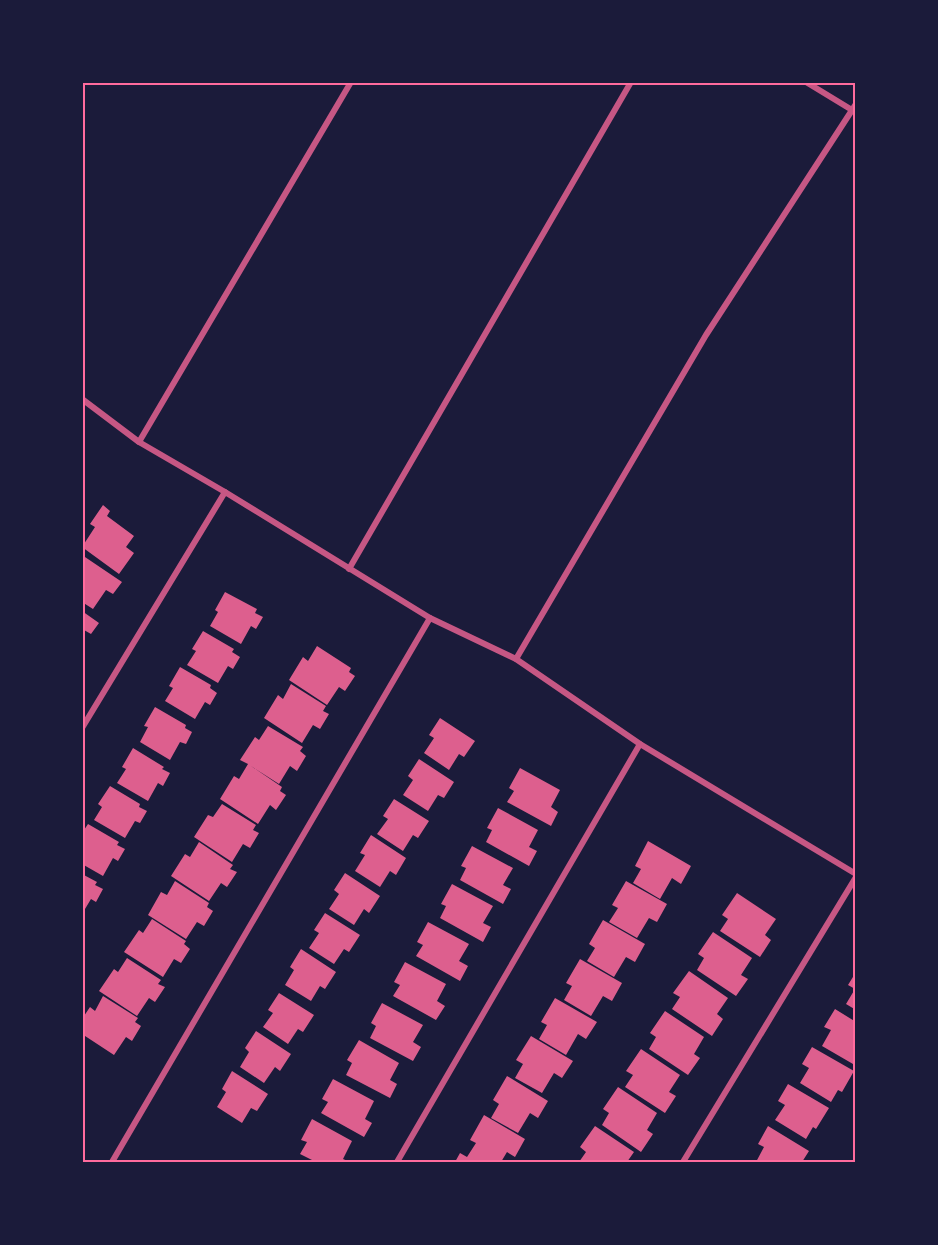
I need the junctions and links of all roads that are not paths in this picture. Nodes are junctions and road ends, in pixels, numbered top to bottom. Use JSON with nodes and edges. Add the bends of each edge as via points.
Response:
{"nodes":[{"id":1,"x":351,"y":82,"type":"edge"},
{"id":2,"x":631,"y":82,"type":"edge"},
{"id":3,"x":806,"y":82,"type":"edge"},
{"id":4,"x":854,"y":107,"type":"edge"},
{"id":5,"x":82,"y":399,"type":"edge"},
{"id":6,"x":140,"y":442,"type":"junction"},
{"id":7,"x":225,"y":492,"type":"junction"},
{"id":8,"x":349,"y":569,"type":"junction"},
{"id":9,"x":430,"y":618,"type":"junction"},
{"id":10,"x":516,"y":658,"type":"junction"},
{"id":11,"x":82,"y":728,"type":"edge"},
{"id":12,"x":640,"y":744,"type":"junction"},
{"id":13,"x":855,"y":875,"type":"edge"},
{"id":14,"x":112,"y":1162,"type":"edge"},
{"id":15,"x":397,"y":1162,"type":"edge"},
{"id":16,"x":683,"y":1162,"type":"edge"}],
"edges":[{"from":1,"to":6,"type":"street"},
{"from":2,"to":8,"type":"street"},
{"from":3,"to":4,"type":"street"},
{"from":4,"to":10,"type":"street","via":[[706,335]]},
{"from":5,"to":6,"type":"street"},
{"from":6,"to":7,"type":"street"},
{"from":7,"to":8,"type":"street"},
{"from":7,"to":11,"type":"street"},
{"from":8,"to":9,"type":"street"},
{"from":9,"to":10,"type":"street"},
{"from":9,"to":14,"type":"street"},
{"from":10,"to":12,"type":"street"},
{"from":12,"to":13,"type":"street"},
{"from":12,"to":15,"type":"street"},
{"from":13,"to":16,"type":"street"}]}
